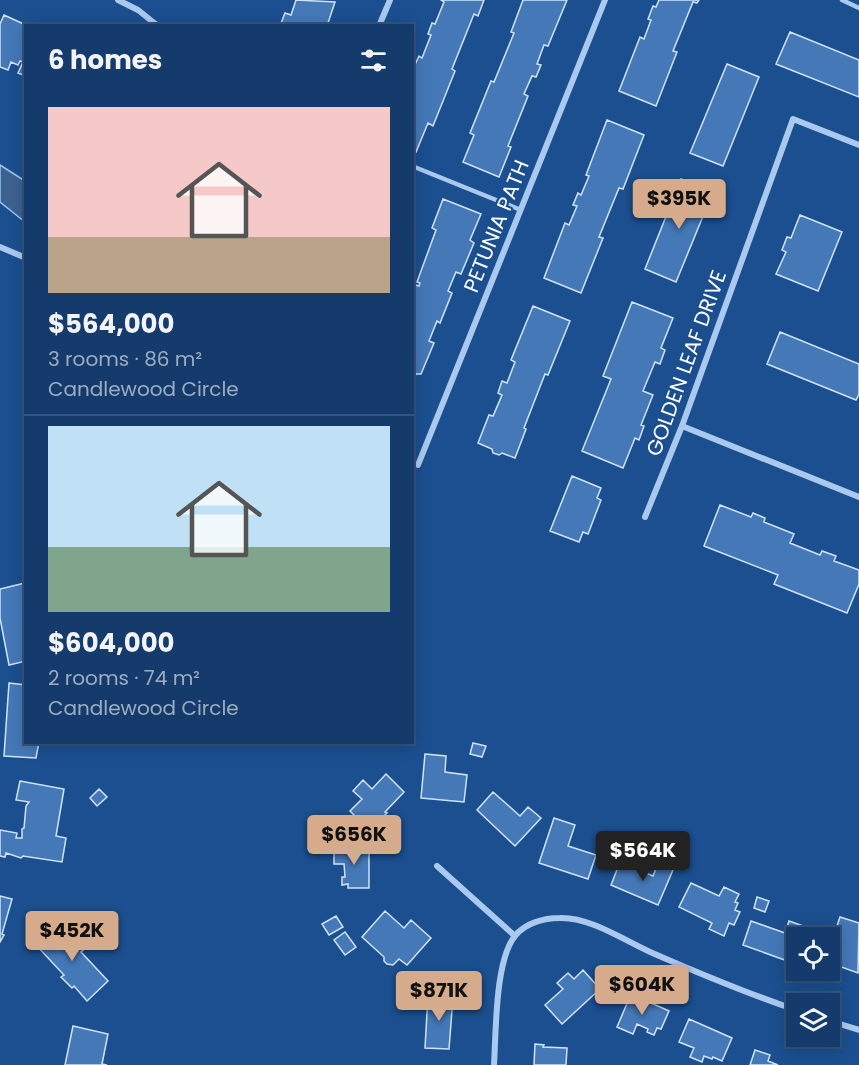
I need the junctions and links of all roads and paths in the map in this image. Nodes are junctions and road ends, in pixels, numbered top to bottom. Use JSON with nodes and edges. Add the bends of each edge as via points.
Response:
{"nodes":[{"id":1,"x":118,"y":0,"type":"edge"},
{"id":2,"x":390,"y":0,"type":"edge"},
{"id":3,"x":605,"y":0,"type":"edge"},
{"id":4,"x":842,"y":0,"type":"edge"},
{"id":5,"x":859,"y":8,"type":"edge"},
{"id":6,"x":156,"y":24,"type":"edge"},
{"id":7,"x":381,"y":24,"type":"edge"},
{"id":8,"x":859,"y":145,"type":"edge"},
{"id":9,"x":414,"y":167,"type":"edge"},
{"id":10,"x":521,"y":210,"type":"junction"},
{"id":11,"x":0,"y":247,"type":"edge"},
{"id":12,"x":24,"y":257,"type":"edge"},
{"id":13,"x":682,"y":426,"type":"junction"},
{"id":14,"x":418,"y":465,"type":"dead end"},
{"id":15,"x":859,"y":497,"type":"edge"},
{"id":16,"x":645,"y":517,"type":"dead end"},
{"id":17,"x":437,"y":866,"type":"dead end"},
{"id":18,"x":514,"y":936,"type":"junction"},
{"id":19,"x":786,"y":1006,"type":"edge"},
{"id":20,"x":840,"y":1024,"type":"edge"},
{"id":21,"x":859,"y":1030,"type":"edge"},
{"id":22,"x":494,"y":1065,"type":"edge"}],
"edges":[{"from":1,"to":6,"type":"street"},
{"from":2,"to":7,"type":"street"},
{"from":3,"to":10,"type":"street","name":"PETUNIA PATH"},
{"from":4,"to":5,"type":"lane"},
{"from":8,"to":13,"type":"street","name":"GOLDEN LEAF DRIVE","via":[[794,119]]},
{"from":9,"to":10,"type":"lane"},
{"from":10,"to":14,"type":"street","name":"PETUNIA PATH"},
{"from":11,"to":12,"type":"street"},
{"from":13,"to":15,"type":"street"},
{"from":13,"to":16,"type":"street","name":"GOLDEN LEAF DRIVE"},
{"from":17,"to":18,"type":"street"},
{"from":18,"to":19,"type":"street","via":[[534,921],[561,918],[585,922],[727,985]]},
{"from":18,"to":22,"type":"street","via":[[500,979]]},
{"from":20,"to":21,"type":"street"}]}
